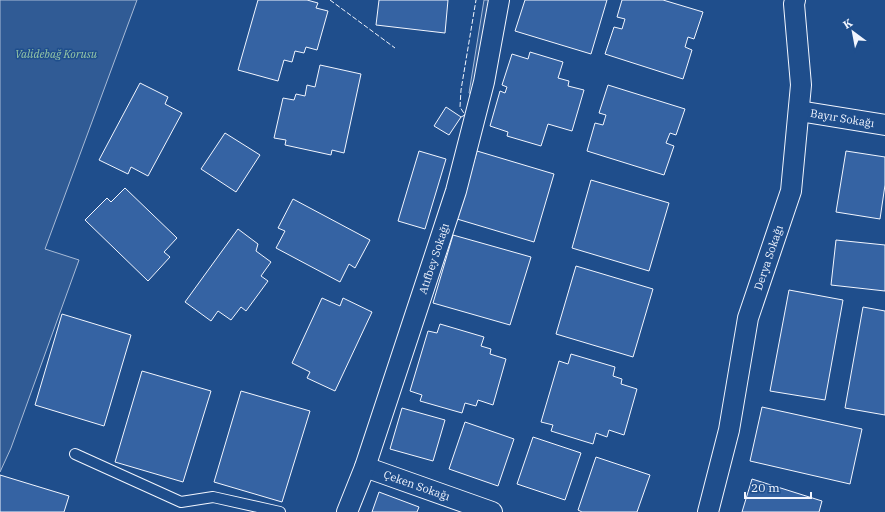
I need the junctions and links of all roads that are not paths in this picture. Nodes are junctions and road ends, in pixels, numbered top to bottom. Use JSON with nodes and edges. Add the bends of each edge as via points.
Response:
{"nodes":[{"id":1,"x":499,"y":0,"type":"edge"},
{"id":2,"x":795,"y":0,"type":"edge"},
{"id":3,"x":799,"y":111,"type":"junction"},
{"id":4,"x":885,"y":125,"type":"edge"},
{"id":5,"x":75,"y":454,"type":"dead end"},
{"id":6,"x":365,"y":467,"type":"junction"},
{"id":7,"x":280,"y":512,"type":"edge"},
{"id":8,"x":347,"y":512,"type":"edge"},
{"id":9,"x":492,"y":512,"type":"edge"},
{"id":10,"x":708,"y":512,"type":"edge"}],
"edges":[{"from":1,"to":6,"type":"street","name":"Atıfbey Sokağı","via":[[484,82],[456,191]]},
{"from":2,"to":3,"type":"street","name":"Derya Sokağı","via":[[801,85]]},
{"from":3,"to":4,"type":"street","name":"Bayır Sokağı"},
{"from":3,"to":10,"type":"street","name":"Derya Sokağı","via":[[791,191],[748,318],[729,430]]},
{"from":5,"to":7,"type":"lane","via":[[181,502],[213,497]]},
{"from":6,"to":8,"type":"street","name":"Atıfbey Sokağı"},
{"from":6,"to":9,"type":"street","name":"Çeken Sokağı"}]}
